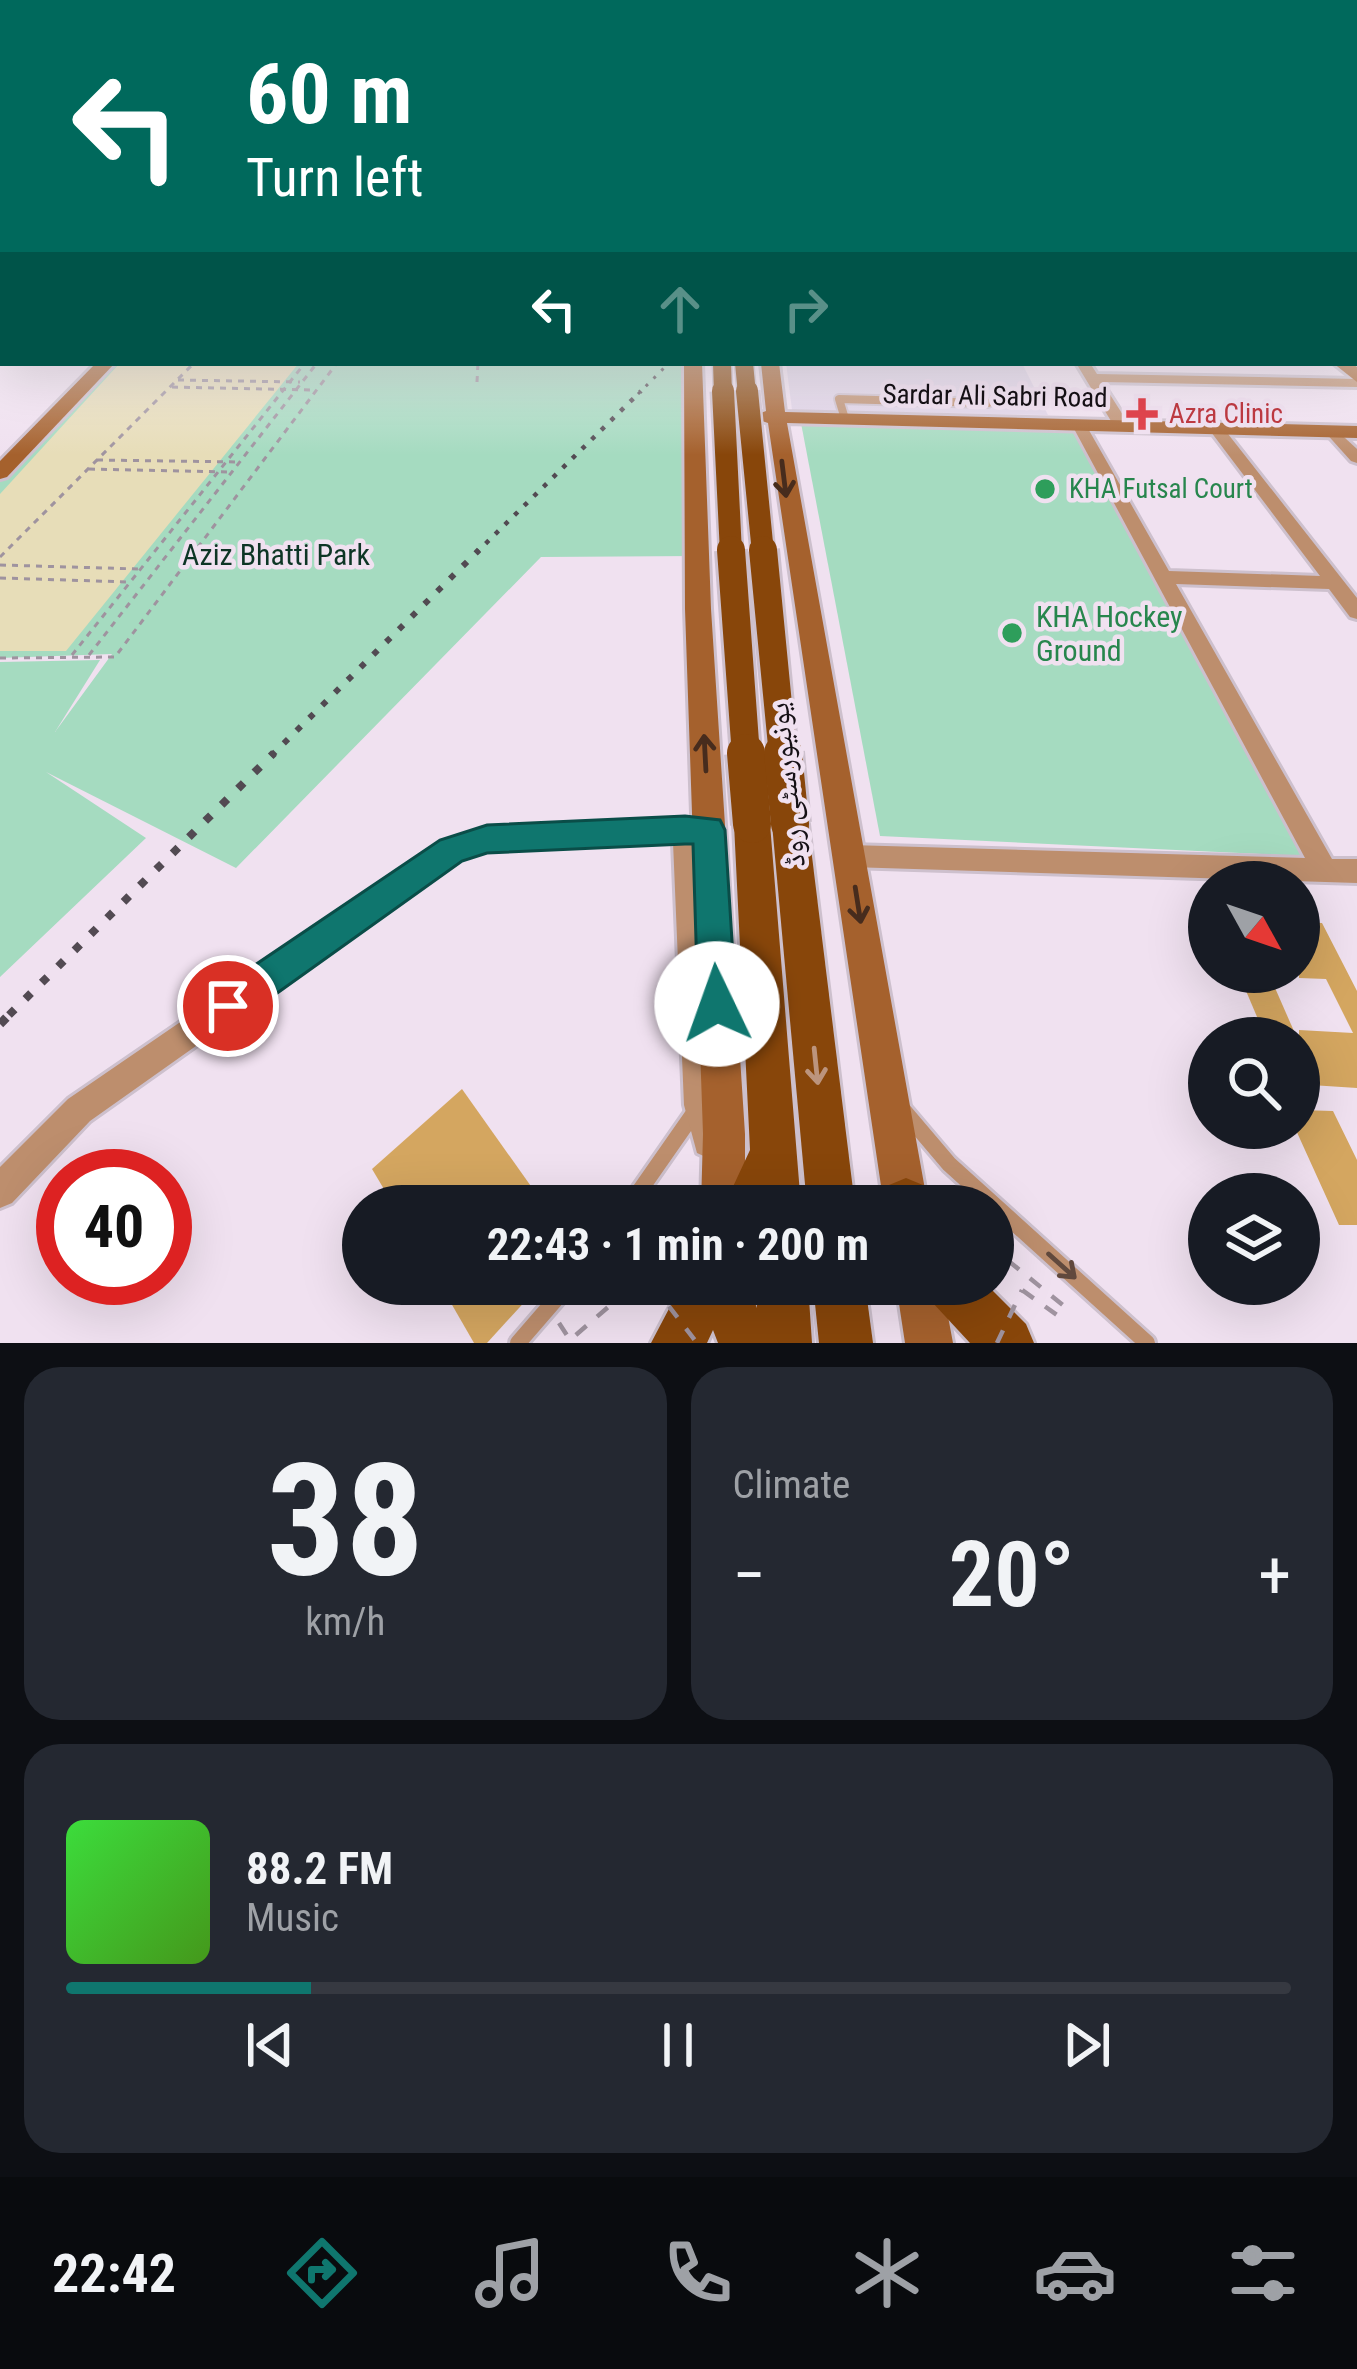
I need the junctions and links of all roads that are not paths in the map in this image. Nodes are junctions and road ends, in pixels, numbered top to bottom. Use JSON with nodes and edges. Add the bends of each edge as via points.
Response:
{"nodes":[{"id":1,"x":90,"y":366,"type":"edge"},
{"id":2,"x":103,"y":366,"type":"edge"},
{"id":3,"x":693,"y":366,"type":"edge"},
{"id":4,"x":722,"y":366,"type":"edge"},
{"id":5,"x":744,"y":366,"type":"edge"},
{"id":6,"x":770,"y":366,"type":"edge"},
{"id":7,"x":1085,"y":366,"type":"edge"},
{"id":8,"x":1092,"y":378,"type":"junction"},
{"id":9,"x":1357,"y":380,"type":"edge"},
{"id":10,"x":988,"y":403,"type":"dead end"},
{"id":11,"x":694,"y":416,"type":"junction"},
{"id":12,"x":776,"y":417,"type":"junction"},
{"id":13,"x":845,"y":419,"type":"junction"},
{"id":14,"x":1079,"y":425,"type":"junction"},
{"id":15,"x":1122,"y":426,"type":"junction"},
{"id":16,"x":1216,"y":428,"type":"junction"},
{"id":17,"x":1332,"y":431,"type":"junction"},
{"id":18,"x":1357,"y":432,"type":"edge"},
{"id":19,"x":0,"y":454,"type":"edge"},
{"id":20,"x":1357,"y":458,"type":"edge"},
{"id":21,"x":0,"y":473,"type":"edge"},
{"id":22,"x":1163,"y":577,"type":"junction"},
{"id":23,"x":1334,"y":583,"type":"junction"},
{"id":24,"x":1357,"y":612,"type":"edge"},
{"id":25,"x":771,"y":824,"type":"junction"},
{"id":26,"x":697,"y":830,"type":"junction"},
{"id":27,"x":850,"y":856,"type":"junction"},
{"id":28,"x":1325,"y":869,"type":"junction"},
{"id":29,"x":1357,"y":871,"type":"edge"},
{"id":30,"x":890,"y":1095,"type":"junction"},
{"id":31,"x":700,"y":1105,"type":"junction"},
{"id":32,"x":773,"y":1152,"type":"junction"},
{"id":33,"x":644,"y":1185,"type":"edge"},
{"id":34,"x":717,"y":1185,"type":"edge"},
{"id":35,"x":723,"y":1185,"type":"edge"},
{"id":36,"x":758,"y":1185,"type":"edge"},
{"id":37,"x":775,"y":1185,"type":"edge"},
{"id":38,"x":828,"y":1185,"type":"edge"},
{"id":39,"x":903,"y":1185,"type":"edge"},
{"id":40,"x":0,"y":1191,"type":"edge"},
{"id":41,"x":552,"y":1305,"type":"edge"},
{"id":42,"x":699,"y":1305,"type":"edge"},
{"id":43,"x":730,"y":1305,"type":"edge"},
{"id":44,"x":783,"y":1305,"type":"edge"},
{"id":45,"x":841,"y":1305,"type":"edge"},
{"id":46,"x":922,"y":1305,"type":"edge"},
{"id":47,"x":970,"y":1305,"type":"edge"},
{"id":48,"x":518,"y":1343,"type":"edge"},
{"id":49,"x":678,"y":1343,"type":"edge"},
{"id":50,"x":745,"y":1343,"type":"edge"},
{"id":51,"x":785,"y":1343,"type":"edge"},
{"id":52,"x":846,"y":1343,"type":"edge"},
{"id":53,"x":928,"y":1343,"type":"edge"},
{"id":54,"x":1007,"y":1343,"type":"edge"},
{"id":55,"x":1147,"y":1343,"type":"edge"}],
"edges":[{"from":1,"to":19,"type":"street"},
{"from":2,"to":21,"type":"street"},
{"from":3,"to":11,"type":"street"},
{"from":4,"to":25,"type":"main road","name":"یونیورسٹی روڈ","bridge":true,"via":[[732,581]]},
{"from":5,"to":25,"type":"main road","name":"یونیورسٹی روڈ","bridge":true},
{"from":6,"to":12,"type":"street"},
{"from":7,"to":8,"type":"street"},
{"from":8,"to":9,"type":"street"},
{"from":8,"to":15,"type":"street"},
{"from":10,"to":13,"type":"lane","via":[[839,399]]},
{"from":11,"to":12,"type":"street","name":"Sardar Ali Sabri Road"},
{"from":26,"to":11,"type":"street","one_way":true},
{"from":12,"to":13,"type":"street","name":"Sardar Ali Sabri Road"},
{"from":12,"to":27,"type":"street","one_way":true},
{"from":13,"to":14,"type":"street","name":"Sardar Ali Sabri Road"},
{"from":14,"to":15,"type":"street","name":"Sardar Ali Sabri Road"},
{"from":14,"to":22,"type":"street"},
{"from":15,"to":16,"type":"street","name":"Sardar Ali Sabri Road"},
{"from":16,"to":17,"type":"street","name":"Sardar Ali Sabri Road"},
{"from":16,"to":23,"type":"street"},
{"from":17,"to":18,"type":"street","name":"Sardar Ali Sabri Road"},
{"from":17,"to":20,"type":"street"},
{"from":22,"to":23,"type":"street"},
{"from":22,"to":28,"type":"street"},
{"from":23,"to":24,"type":"street"},
{"from":25,"to":32,"type":"main road","name":"یونیورسٹی روڈ"},
{"from":25,"to":38,"type":"main road","name":"یونیورسٹی روڈ","one_way":true},
{"from":26,"to":31,"type":"street"},
{"from":26,"to":35,"type":"street"},
{"from":26,"to":40,"type":"street","via":[[487,839],[452,850],[79,1110]]},
{"from":27,"to":28,"type":"street"},
{"from":27,"to":30,"type":"street","one_way":true},
{"from":28,"to":29,"type":"street"},
{"from":30,"to":39,"type":"street"},
{"from":30,"to":55,"type":"lane","one_way":true,"via":[[949,1164]]},
{"from":31,"to":33,"type":"lane"},
{"from":31,"to":34,"type":"street"},
{"from":32,"to":36,"type":"main road"},
{"from":32,"to":37,"type":"main road","name":"یونیورسٹی روڈ"},
{"from":41,"to":48,"type":"lane"},
{"from":42,"to":49,"type":"main road"},
{"from":43,"to":50,"type":"main road"},
{"from":44,"to":51,"type":"main road"},
{"from":45,"to":52,"type":"main road"},
{"from":46,"to":53,"type":"street"},
{"from":47,"to":54,"type":"main road"}]}
